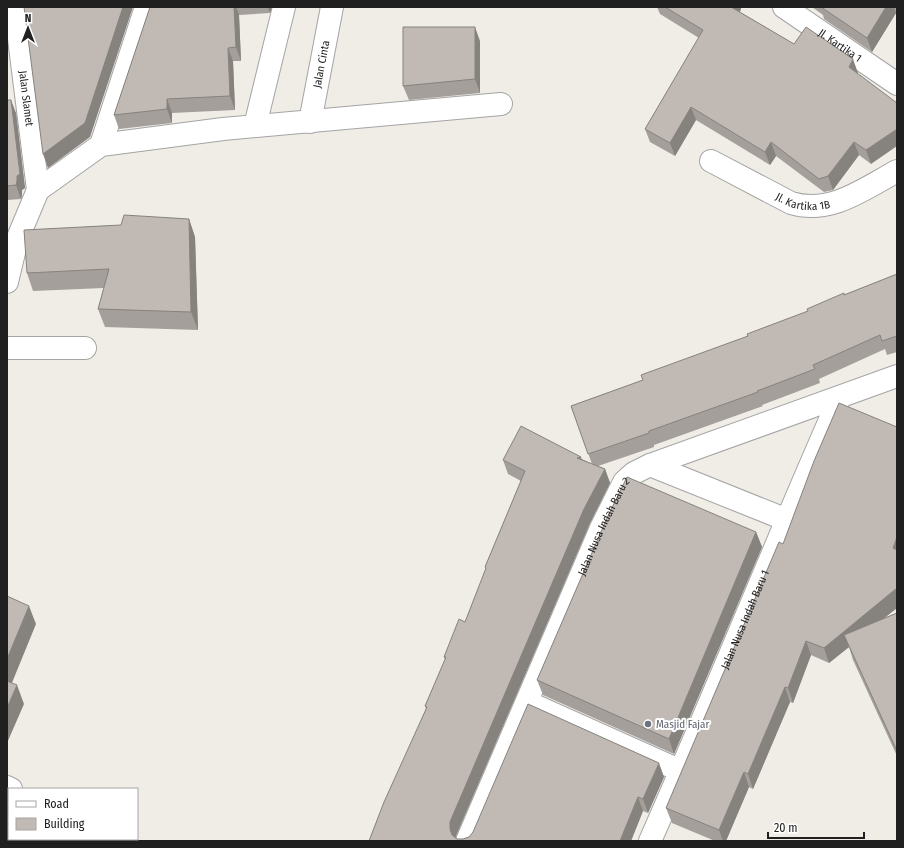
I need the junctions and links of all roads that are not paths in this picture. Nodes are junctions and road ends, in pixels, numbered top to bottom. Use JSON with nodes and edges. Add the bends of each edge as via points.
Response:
{"nodes":[{"id":1,"x":15,"y":7,"type":"edge"},
{"id":2,"x":146,"y":7,"type":"edge"},
{"id":3,"x":284,"y":7,"type":"edge"},
{"id":4,"x":332,"y":7,"type":"edge"},
{"id":5,"x":784,"y":7,"type":"edge"},
{"id":6,"x":897,"y":84,"type":"edge"},
{"id":7,"x":17,"y":101,"type":"edge"},
{"id":8,"x":502,"y":104,"type":"dead end"},
{"id":9,"x":310,"y":122,"type":"junction"},
{"id":10,"x":255,"y":126,"type":"junction"},
{"id":11,"x":101,"y":145,"type":"junction"},
{"id":12,"x":711,"y":161,"type":"dead end"},
{"id":13,"x":897,"y":171,"type":"edge"},
{"id":14,"x":38,"y":190,"type":"junction"},
{"id":15,"x":7,"y":282,"type":"edge"},
{"id":16,"x":7,"y":348,"type":"edge"},
{"id":17,"x":85,"y":348,"type":"dead end"},
{"id":18,"x":897,"y":376,"type":"edge"},
{"id":19,"x":840,"y":397,"type":"junction"},
{"id":20,"x":650,"y":465,"type":"junction"},
{"id":21,"x":787,"y":520,"type":"junction"},
{"id":22,"x":527,"y":702,"type":"junction"},
{"id":23,"x":681,"y":771,"type":"junction"},
{"id":24,"x":467,"y":841,"type":"edge"},
{"id":25,"x":650,"y":841,"type":"edge"}],
"edges":[{"from":1,"to":7,"type":"street","name":"Jalan Slamet"},
{"from":2,"to":11,"type":"street"},
{"from":3,"to":10,"type":"street"},
{"from":4,"to":9,"type":"street","name":"Jalan Cinta"},
{"from":5,"to":6,"type":"street","name":"Jl. Kartika 1"},
{"from":7,"to":14,"type":"street","name":"Jalan Slamet"},
{"from":8,"to":9,"type":"street"},
{"from":9,"to":10,"type":"street"},
{"from":10,"to":11,"type":"street"},
{"from":11,"to":14,"type":"street"},
{"from":12,"to":13,"type":"street","name":"Jl. Kartika 1B","via":[[791,203],[816,207],[850,197]]},
{"from":14,"to":15,"type":"street","via":[[17,240]]},
{"from":16,"to":17,"type":"street"},
{"from":18,"to":19,"type":"street","name":"Jalan Nusa Indah Baru 2"},
{"from":19,"to":20,"type":"street","name":"Jalan Nusa Indah Baru 2"},
{"from":19,"to":21,"type":"street","name":"Jalan Nusa Indah Baru 1"},
{"from":20,"to":21,"type":"street"},
{"from":20,"to":22,"type":"street","name":"Jalan Nusa Indah Baru 2","via":[[634,473],[624,482],[613,502]]},
{"from":21,"to":23,"type":"street","name":"Jalan Nusa Indah Baru 1"},
{"from":22,"to":23,"type":"street"},
{"from":22,"to":24,"type":"street","name":"Jalan Nusa Indah Baru 2"},
{"from":23,"to":25,"type":"street","name":"Jalan Nusa Indah Baru 1"}]}
